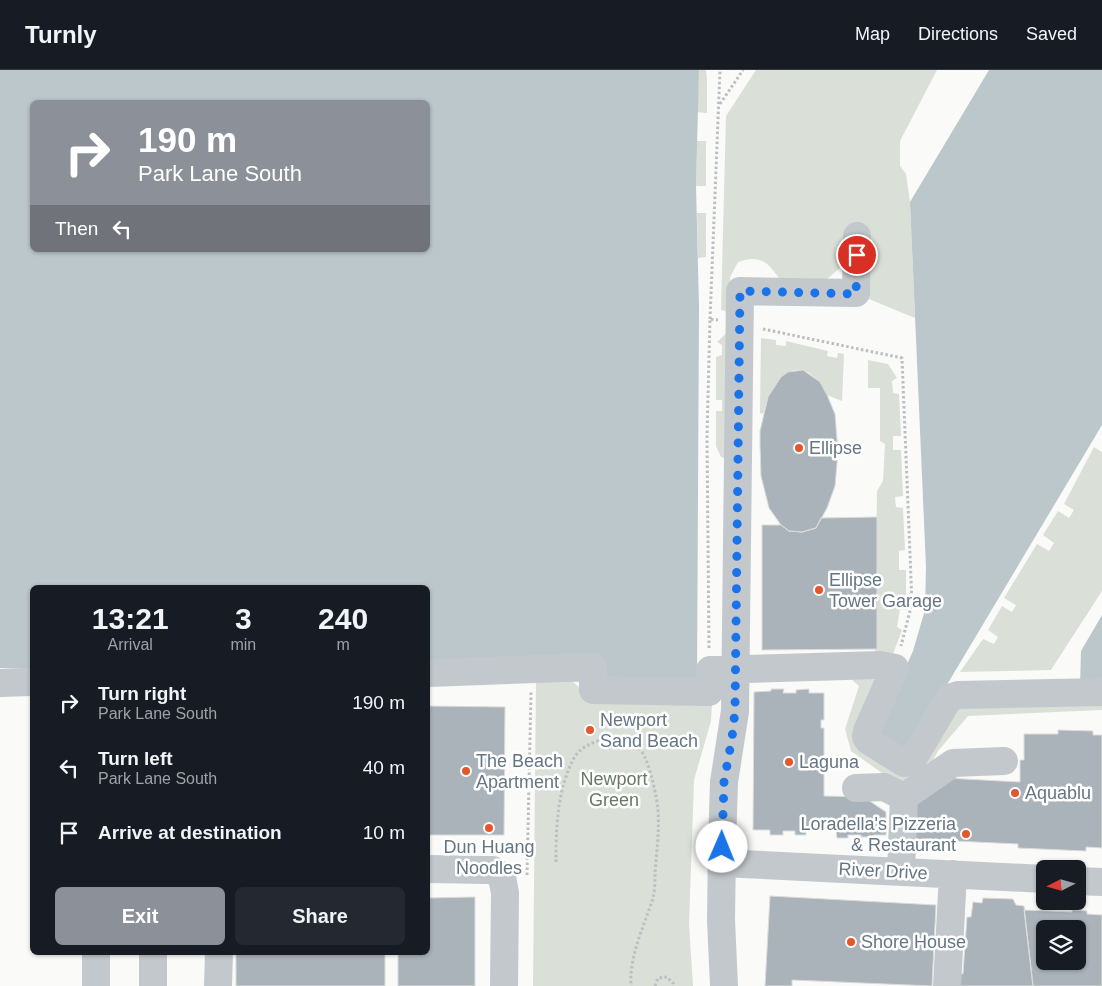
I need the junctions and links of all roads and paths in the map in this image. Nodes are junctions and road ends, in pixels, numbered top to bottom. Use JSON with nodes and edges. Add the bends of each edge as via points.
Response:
{"nodes":[{"id":1,"x":720,"y":70,"type":"edge"},
{"id":2,"x":743,"y":70,"type":"edge"},
{"id":3,"x":719,"y":106,"type":"junction"},
{"id":4,"x":857,"y":236,"type":"dead end"},
{"id":5,"x":710,"y":319,"type":"junction"},
{"id":6,"x":739,"y":324,"type":"junction"},
{"id":7,"x":895,"y":668,"type":"junction"},
{"id":8,"x":532,"y":669,"type":"junction"},
{"id":9,"x":727,"y":670,"type":"junction"},
{"id":10,"x":430,"y":673,"type":"edge"},
{"id":11,"x":30,"y":682,"type":"edge"},
{"id":12,"x":0,"y":683,"type":"edge"},
{"id":13,"x":1102,"y":692,"type":"edge"},
{"id":14,"x":1004,"y":761,"type":"dead end"},
{"id":15,"x":856,"y":788,"type":"dead end"},
{"id":16,"x":904,"y":797,"type":"junction"},
{"id":17,"x":556,"y":862,"type":"dead end"},
{"id":18,"x":722,"y":863,"type":"junction"},
{"id":19,"x":430,"y":869,"type":"edge"},
{"id":20,"x":901,"y":872,"type":"junction"},
{"id":21,"x":953,"y":874,"type":"junction"},
{"id":22,"x":1036,"y":879,"type":"edge"},
{"id":23,"x":526,"y":881,"type":"dead end"},
{"id":24,"x":1086,"y":881,"type":"edge"},
{"id":25,"x":1102,"y":882,"type":"edge"},
{"id":26,"x":96,"y":955,"type":"edge"},
{"id":27,"x":153,"y":955,"type":"edge"},
{"id":28,"x":219,"y":955,"type":"edge"},
{"id":29,"x":96,"y":986,"type":"edge"},
{"id":30,"x":153,"y":986,"type":"edge"},
{"id":31,"x":218,"y":986,"type":"edge"},
{"id":32,"x":504,"y":986,"type":"edge"},
{"id":33,"x":631,"y":986,"type":"edge"},
{"id":34,"x":655,"y":986,"type":"edge"},
{"id":35,"x":674,"y":986,"type":"edge"},
{"id":36,"x":724,"y":986,"type":"edge"},
{"id":37,"x":947,"y":986,"type":"edge"}],
"edges":[{"from":1,"to":3,"type":"path"},
{"from":2,"to":3,"type":"path"},
{"from":3,"to":5,"type":"path"},
{"from":4,"to":6,"type":"street","via":[[856,294],[740,291]]},
{"from":5,"to":6,"type":"path"},
{"from":5,"to":9,"type":"path","via":[[707,436]]},
{"from":6,"to":7,"type":"path","via":[[902,358],[912,603]]},
{"from":6,"to":18,"type":"street","via":[[735,711],[724,782]]},
{"from":7,"to":9,"type":"street","via":[[880,665]]},
{"from":7,"to":13,"type":"street","via":[[866,737],[904,763],[913,758],[949,698],[958,695]]},
{"from":8,"to":9,"type":"street","via":[[593,667],[593,690],[709,692]]},
{"from":8,"to":10,"type":"street"},
{"from":8,"to":23,"type":"path"},
{"from":11,"to":12,"type":"street"},
{"from":14,"to":16,"type":"street","via":[[953,763]]},
{"from":15,"to":16,"type":"street","via":[[884,787]]},
{"from":16,"to":20,"type":"street"},
{"from":17,"to":33,"type":"path","via":[[556,824],[574,757],[589,744],[601,740],[617,739],[638,747],[648,763],[659,820],[654,895],[630,972]]},
{"from":18,"to":20,"type":"street","name":"River Drive"},
{"from":18,"to":36,"type":"street"},
{"from":19,"to":32,"type":"street","via":[[493,870],[502,876],[505,892]]},
{"from":20,"to":21,"type":"street","name":"River Drive"},
{"from":21,"to":22,"type":"street","name":"River Drive"},
{"from":21,"to":37,"type":"street"},
{"from":24,"to":25,"type":"street"},
{"from":26,"to":29,"type":"street"},
{"from":27,"to":30,"type":"street"},
{"from":28,"to":31,"type":"street"},
{"from":34,"to":35,"type":"path","via":[[658,978],[667,977]]}]}
